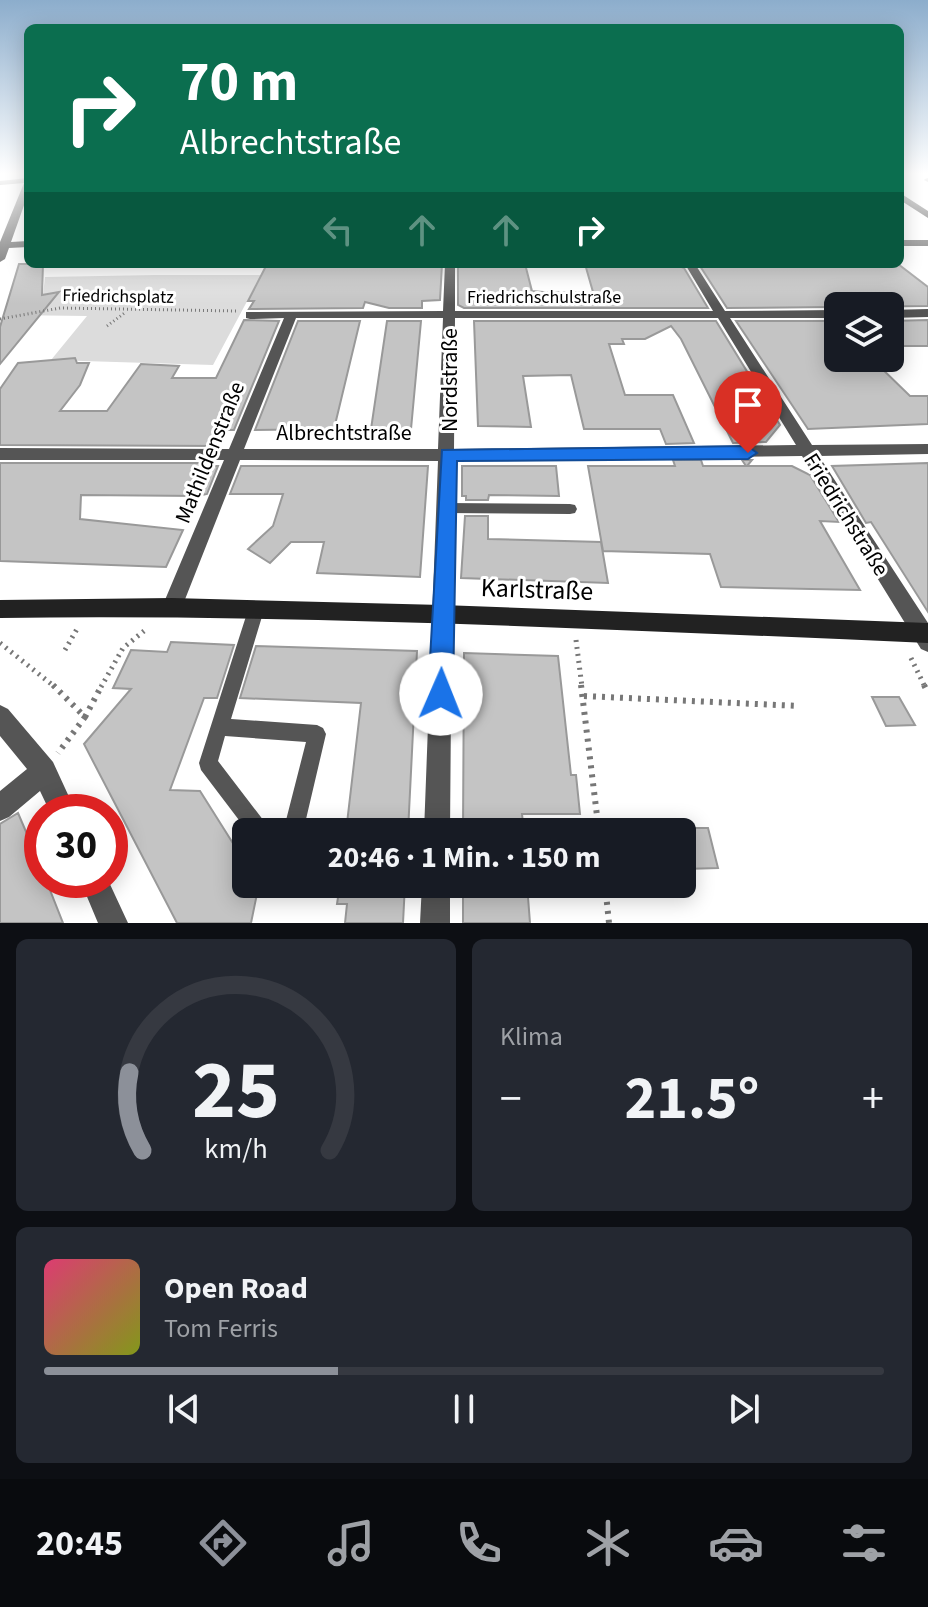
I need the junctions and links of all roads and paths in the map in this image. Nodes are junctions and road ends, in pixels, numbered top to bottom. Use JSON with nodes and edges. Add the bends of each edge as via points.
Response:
{"nodes":[{"id":1,"x":22,"y":217,"type":"edge"},
{"id":2,"x":904,"y":243,"type":"edge"},
{"id":3,"x":928,"y":243,"type":"edge"},
{"id":4,"x":24,"y":244,"type":"edge"},
{"id":5,"x":2,"y":245,"type":"edge"},
{"id":6,"x":0,"y":259,"type":"edge"},
{"id":7,"x":450,"y":268,"type":"edge"},
{"id":8,"x":692,"y":268,"type":"edge"},
{"id":9,"x":236,"y":311,"type":"dead end"},
{"id":10,"x":126,"y":312,"type":"junction"},
{"id":11,"x":928,"y":313,"type":"edge"},
{"id":12,"x":824,"y":314,"type":"edge"},
{"id":13,"x":904,"y":314,"type":"edge"},
{"id":14,"x":250,"y":315,"type":"dead end"},
{"id":15,"x":291,"y":315,"type":"junction"},
{"id":16,"x":449,"y":315,"type":"junction"},
{"id":17,"x":721,"y":315,"type":"junction"},
{"id":18,"x":0,"y":319,"type":"edge"},
{"id":19,"x":107,"y":326,"type":"dead end"},
{"id":20,"x":928,"y":449,"type":"edge"},
{"id":21,"x":808,"y":452,"type":"junction"},
{"id":22,"x":235,"y":453,"type":"junction"},
{"id":23,"x":0,"y":454,"type":"edge"},
{"id":24,"x":448,"y":455,"type":"junction"},
{"id":25,"x":446,"y":508,"type":"junction"},
{"id":26,"x":570,"y":509,"type":"dead end"},
{"id":27,"x":172,"y":607,"type":"junction"},
{"id":28,"x":0,"y":609,"type":"edge"},
{"id":29,"x":256,"y":610,"type":"junction"},
{"id":30,"x":442,"y":614,"type":"junction"},
{"id":31,"x":573,"y":618,"type":"junction"},
{"id":32,"x":926,"y":636,"type":"edge"},
{"id":33,"x":0,"y":644,"type":"edge"},
{"id":34,"x":123,"y":648,"type":"dead end"},
{"id":35,"x":584,"y":696,"type":"junction"},
{"id":36,"x":799,"y":706,"type":"dead end"},
{"id":37,"x":0,"y":717,"type":"edge"},
{"id":38,"x":85,"y":717,"type":"junction"},
{"id":39,"x":219,"y":727,"type":"junction"},
{"id":40,"x":44,"y":771,"type":"junction"},
{"id":41,"x":55,"y":794,"type":"edge"},
{"id":42,"x":0,"y":808,"type":"edge"},
{"id":43,"x":249,"y":818,"type":"edge"},
{"id":44,"x":296,"y":818,"type":"edge"},
{"id":45,"x":437,"y":818,"type":"edge"},
{"id":46,"x":597,"y":818,"type":"edge"},
{"id":47,"x":102,"y":898,"type":"edge"},
{"id":48,"x":436,"y":898,"type":"edge"},
{"id":49,"x":606,"y":898,"type":"edge"},
{"id":50,"x":113,"y":923,"type":"edge"},
{"id":51,"x":435,"y":923,"type":"edge"},
{"id":52,"x":609,"y":923,"type":"edge"}],
"edges":[{"from":1,"to":5,"type":"street"},
{"from":2,"to":3,"type":"street"},
{"from":4,"to":5,"type":"street"},
{"from":5,"to":6,"type":"street"},
{"from":7,"to":16,"type":"street","name":"Nordstraße"},
{"from":8,"to":17,"type":"street","name":"Friedrichstraße"},
{"from":9,"to":10,"type":"path","name":"Friedrichsplatz"},
{"from":10,"to":18,"type":"path","name":"Friedrichsplatz","via":[[60,308]]},
{"from":10,"to":19,"type":"path"},
{"from":11,"to":13,"type":"street"},
{"from":12,"to":17,"type":"street","name":"Friedrichschulstraße"},
{"from":14,"to":15,"type":"street","name":"Friedrichschulstraße"},
{"from":15,"to":16,"type":"street","name":"Friedrichschulstraße"},
{"from":15,"to":22,"type":"street","name":"Mathildenstraße"},
{"from":16,"to":17,"type":"street","name":"Friedrichschulstraße"},
{"from":16,"to":24,"type":"street","name":"Nordstraße"},
{"from":17,"to":21,"type":"street","name":"Friedrichstraße"},
{"from":20,"to":21,"type":"street","name":"Albrechtstraße"},
{"from":21,"to":24,"type":"street","name":"Albrechtstraße"},
{"from":21,"to":32,"type":"street","name":"Friedrichstraße"},
{"from":22,"to":23,"type":"street","name":"Albrechtstraße"},
{"from":22,"to":24,"type":"street","name":"Albrechtstraße"},
{"from":22,"to":27,"type":"street","name":"Mathildenstraße"},
{"from":24,"to":25,"type":"street","name":"Nordstraße"},
{"from":25,"to":26,"type":"lane"},
{"from":25,"to":30,"type":"street","name":"Nordstraße"},
{"from":27,"to":28,"type":"main road","name":"Karlstraße"},
{"from":27,"to":29,"type":"main road","name":"Karlstraße"},
{"from":29,"to":30,"type":"main road","name":"Karlstraße"},
{"from":29,"to":39,"type":"lane"},
{"from":30,"to":31,"type":"main road","name":"Karlstraße"},
{"from":30,"to":45,"type":"street","name":"Nordstraße"},
{"from":31,"to":32,"type":"main road","name":"Karlstraße"},
{"from":31,"to":35,"type":"path"},
{"from":33,"to":38,"type":"path","via":[[42,674]]},
{"from":34,"to":38,"type":"path"},
{"from":35,"to":36,"type":"path"},
{"from":35,"to":46,"type":"path"},
{"from":37,"to":40,"type":"street"},
{"from":38,"to":40,"type":"path"},
{"from":39,"to":43,"type":"lane","via":[[208,763]]},
{"from":39,"to":44,"type":"lane","via":[[317,734]]},
{"from":40,"to":41,"type":"street"},
{"from":40,"to":42,"type":"street"},
{"from":47,"to":50,"type":"street"},
{"from":48,"to":51,"type":"street"},
{"from":49,"to":52,"type":"path"}]}
